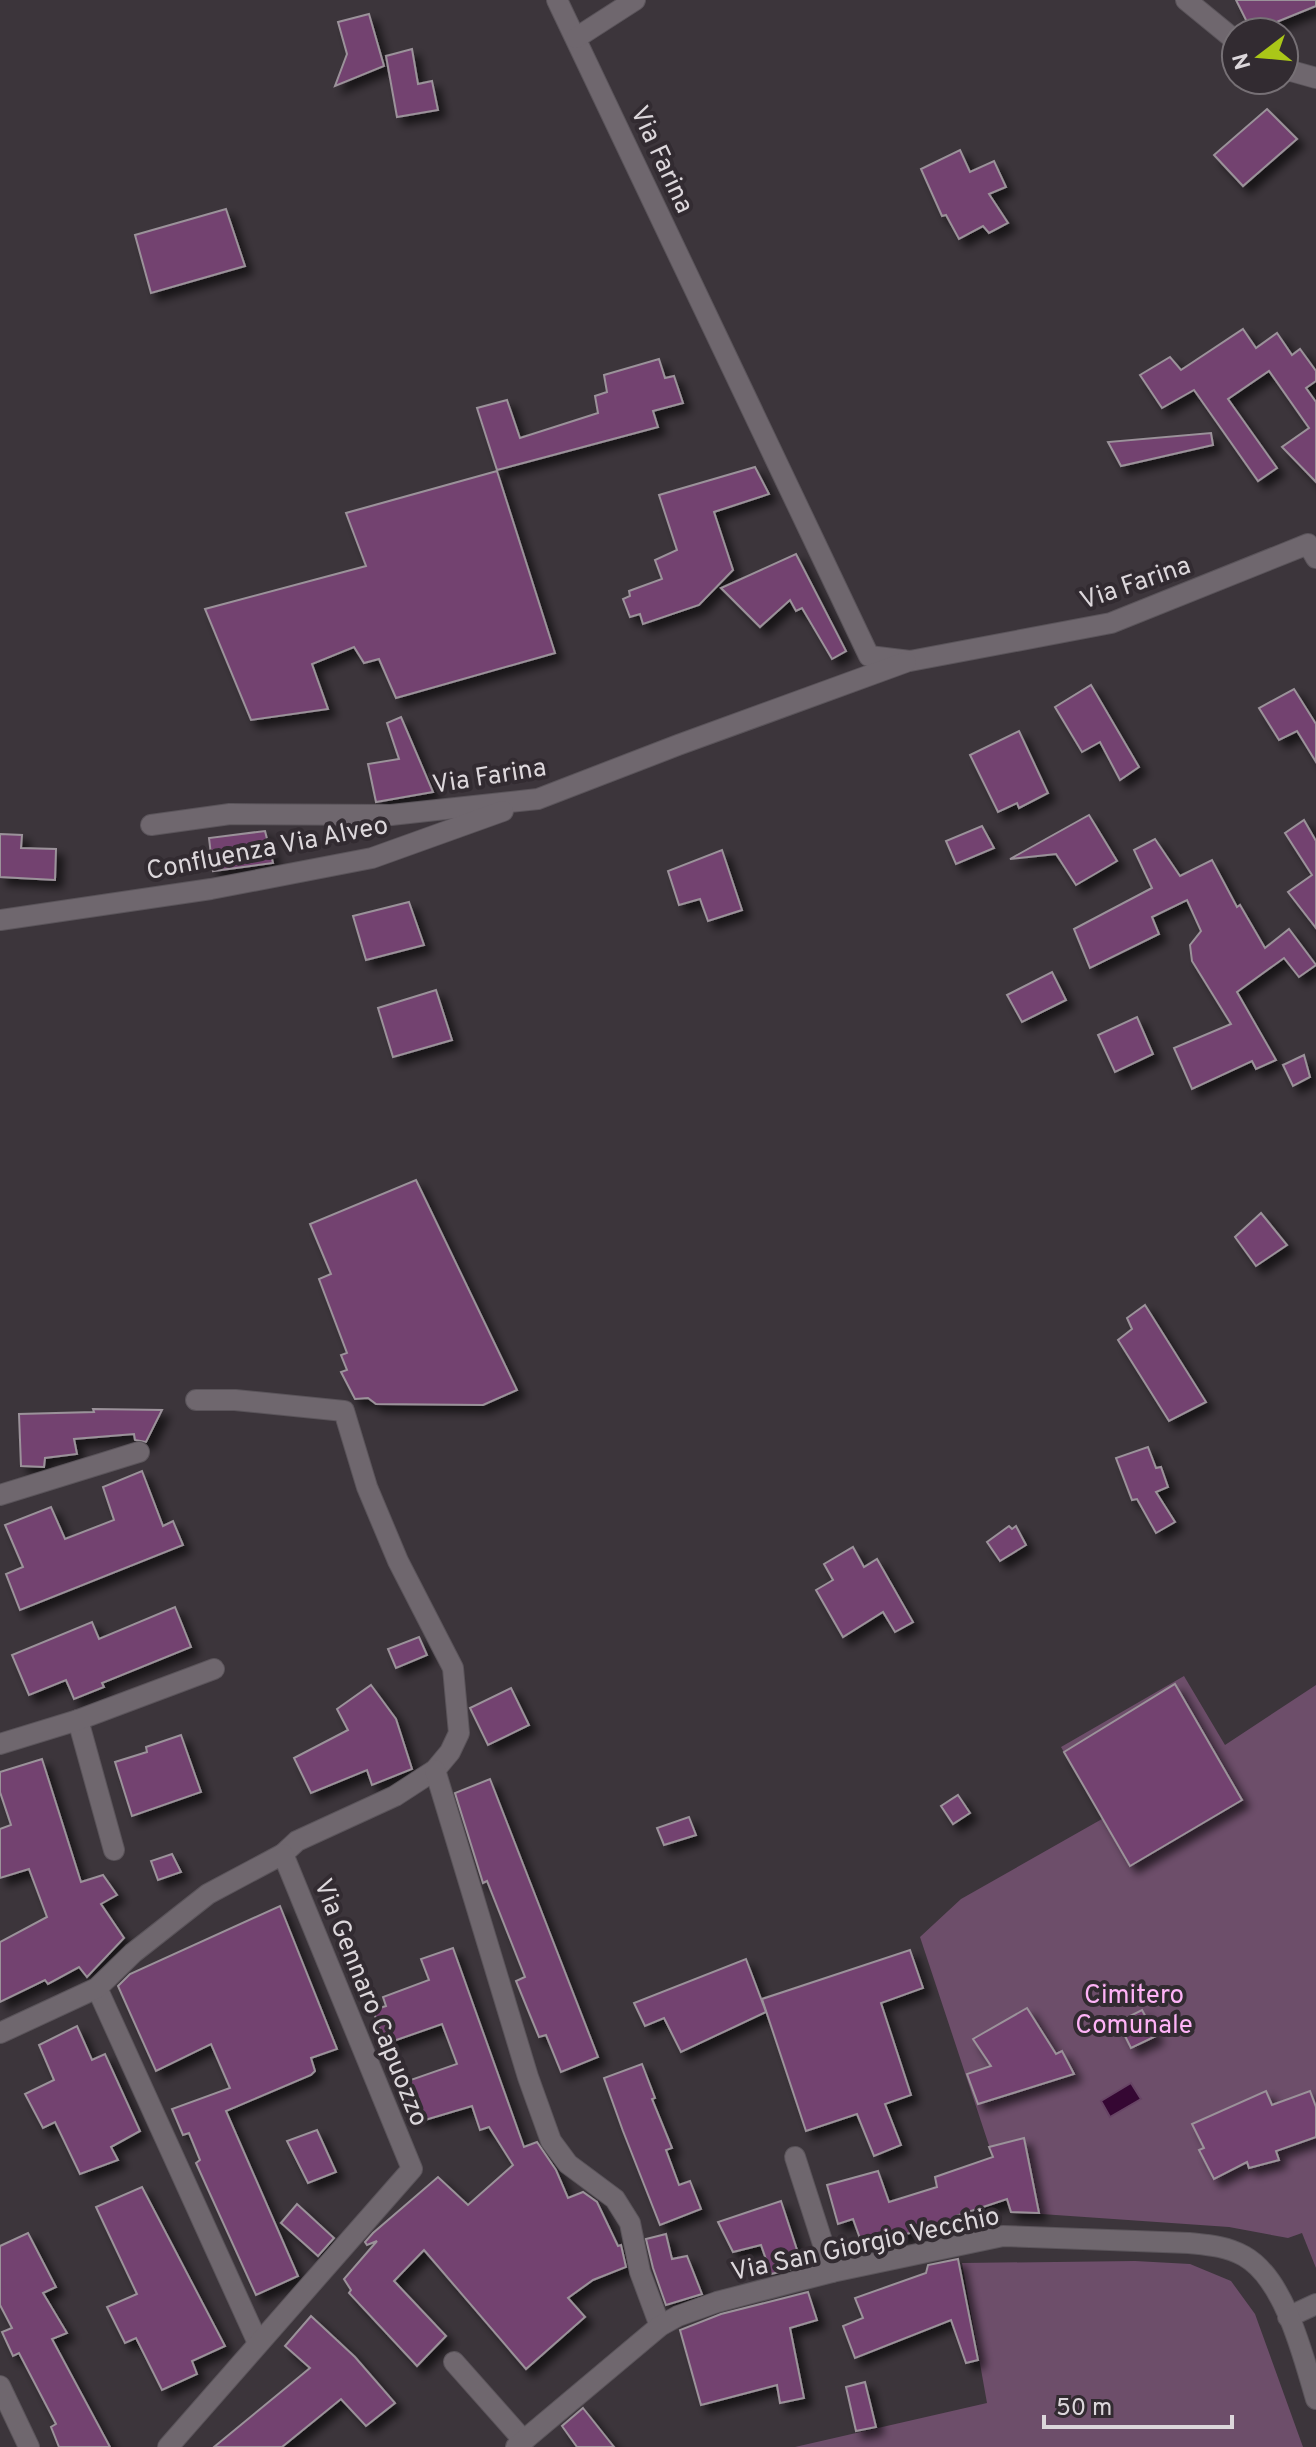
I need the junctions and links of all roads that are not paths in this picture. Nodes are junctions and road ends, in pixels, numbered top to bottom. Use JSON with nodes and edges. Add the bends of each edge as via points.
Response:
{"nodes":[{"id":1,"x":557,"y":0,"type":"edge"},
{"id":2,"x":635,"y":0,"type":"edge"},
{"id":3,"x":1186,"y":0,"type":"edge"},
{"id":4,"x":1220,"y":28,"type":"edge"},
{"id":5,"x":576,"y":38,"type":"junction"},
{"id":6,"x":1316,"y":558,"type":"edge"},
{"id":7,"x":910,"y":661,"type":"junction"},
{"id":8,"x":538,"y":799,"type":"junction"},
{"id":9,"x":151,"y":825,"type":"dead end"},
{"id":10,"x":0,"y":920,"type":"edge"},
{"id":11,"x":196,"y":1400,"type":"dead end"},
{"id":12,"x":139,"y":1452,"type":"dead end"},
{"id":13,"x":0,"y":1495,"type":"edge"},
{"id":14,"x":214,"y":1669,"type":"dead end"},
{"id":15,"x":78,"y":1720,"type":"junction"},
{"id":16,"x":0,"y":1744,"type":"edge"},
{"id":17,"x":435,"y":1770,"type":"junction"},
{"id":18,"x":114,"y":1850,"type":"dead end"},
{"id":19,"x":283,"y":1854,"type":"junction"},
{"id":20,"x":97,"y":1988,"type":"junction"},
{"id":21,"x":0,"y":2033,"type":"edge"},
{"id":22,"x":795,"y":2157,"type":"dead end"},
{"id":23,"x":832,"y":2272,"type":"junction"},
{"id":24,"x":1316,"y":2304,"type":"edge"},
{"id":25,"x":1288,"y":2317,"type":"junction"},
{"id":26,"x":660,"y":2326,"type":"junction"},
{"id":27,"x":258,"y":2343,"type":"junction"},
{"id":28,"x":454,"y":2362,"type":"dead end"},
{"id":29,"x":0,"y":2386,"type":"edge"},
{"id":30,"x":1316,"y":2399,"type":"edge"},
{"id":31,"x":520,"y":2444,"type":"edge"},
{"id":32,"x":29,"y":2447,"type":"edge"},
{"id":33,"x":168,"y":2447,"type":"edge"}],
"edges":[{"from":1,"to":5,"type":"street","name":"Via Farina"},
{"from":2,"to":5,"type":"street"},
{"from":3,"to":4,"type":"street"},
{"from":5,"to":7,"type":"street","name":"Via Farina","via":[[869,656]]},
{"from":6,"to":7,"type":"street","name":"Via Farina","via":[[1308,544],[1111,623]]},
{"from":7,"to":8,"type":"street","name":"Via Farina"},
{"from":8,"to":9,"type":"street","name":"Via Farina","via":[[391,815],[230,814]]},
{"from":8,"to":10,"type":"street","name":"Confluenza Via Alveo","via":[[372,858],[211,889]]},
{"from":11,"to":17,"type":"street","via":[[344,1411],[367,1487],[398,1561],[453,1668],[459,1733]]},
{"from":12,"to":13,"type":"street"},
{"from":14,"to":15,"type":"street"},
{"from":15,"to":16,"type":"street"},
{"from":15,"to":18,"type":"street"},
{"from":17,"to":19,"type":"street","via":[[395,1796],[297,1841]]},
{"from":17,"to":26,"type":"street","via":[[551,2141],[568,2164],[615,2199],[630,2223],[640,2272]]},
{"from":19,"to":20,"type":"street","via":[[208,1894]]},
{"from":19,"to":27,"type":"street","name":"Via Gennaro Capuozzo","via":[[412,2169]]},
{"from":20,"to":21,"type":"street"},
{"from":20,"to":27,"type":"street"},
{"from":22,"to":23,"type":"street"},
{"from":23,"to":25,"type":"street","name":"Via San Giorgio Vecchio","via":[[1003,2236],[1189,2243],[1245,2256],[1279,2295]]},
{"from":23,"to":26,"type":"street","name":"Via San Giorgio Vecchio","via":[[717,2302]]},
{"from":24,"to":25,"type":"street"},
{"from":25,"to":30,"type":"street","name":"Via San Giorgio Vecchio"},
{"from":26,"to":31,"type":"street","name":"Via San Giorgio Vecchio"},
{"from":27,"to":33,"type":"street","name":"Via Gennaro Capuozzo"},
{"from":28,"to":31,"type":"street"},
{"from":29,"to":32,"type":"street"}]}
